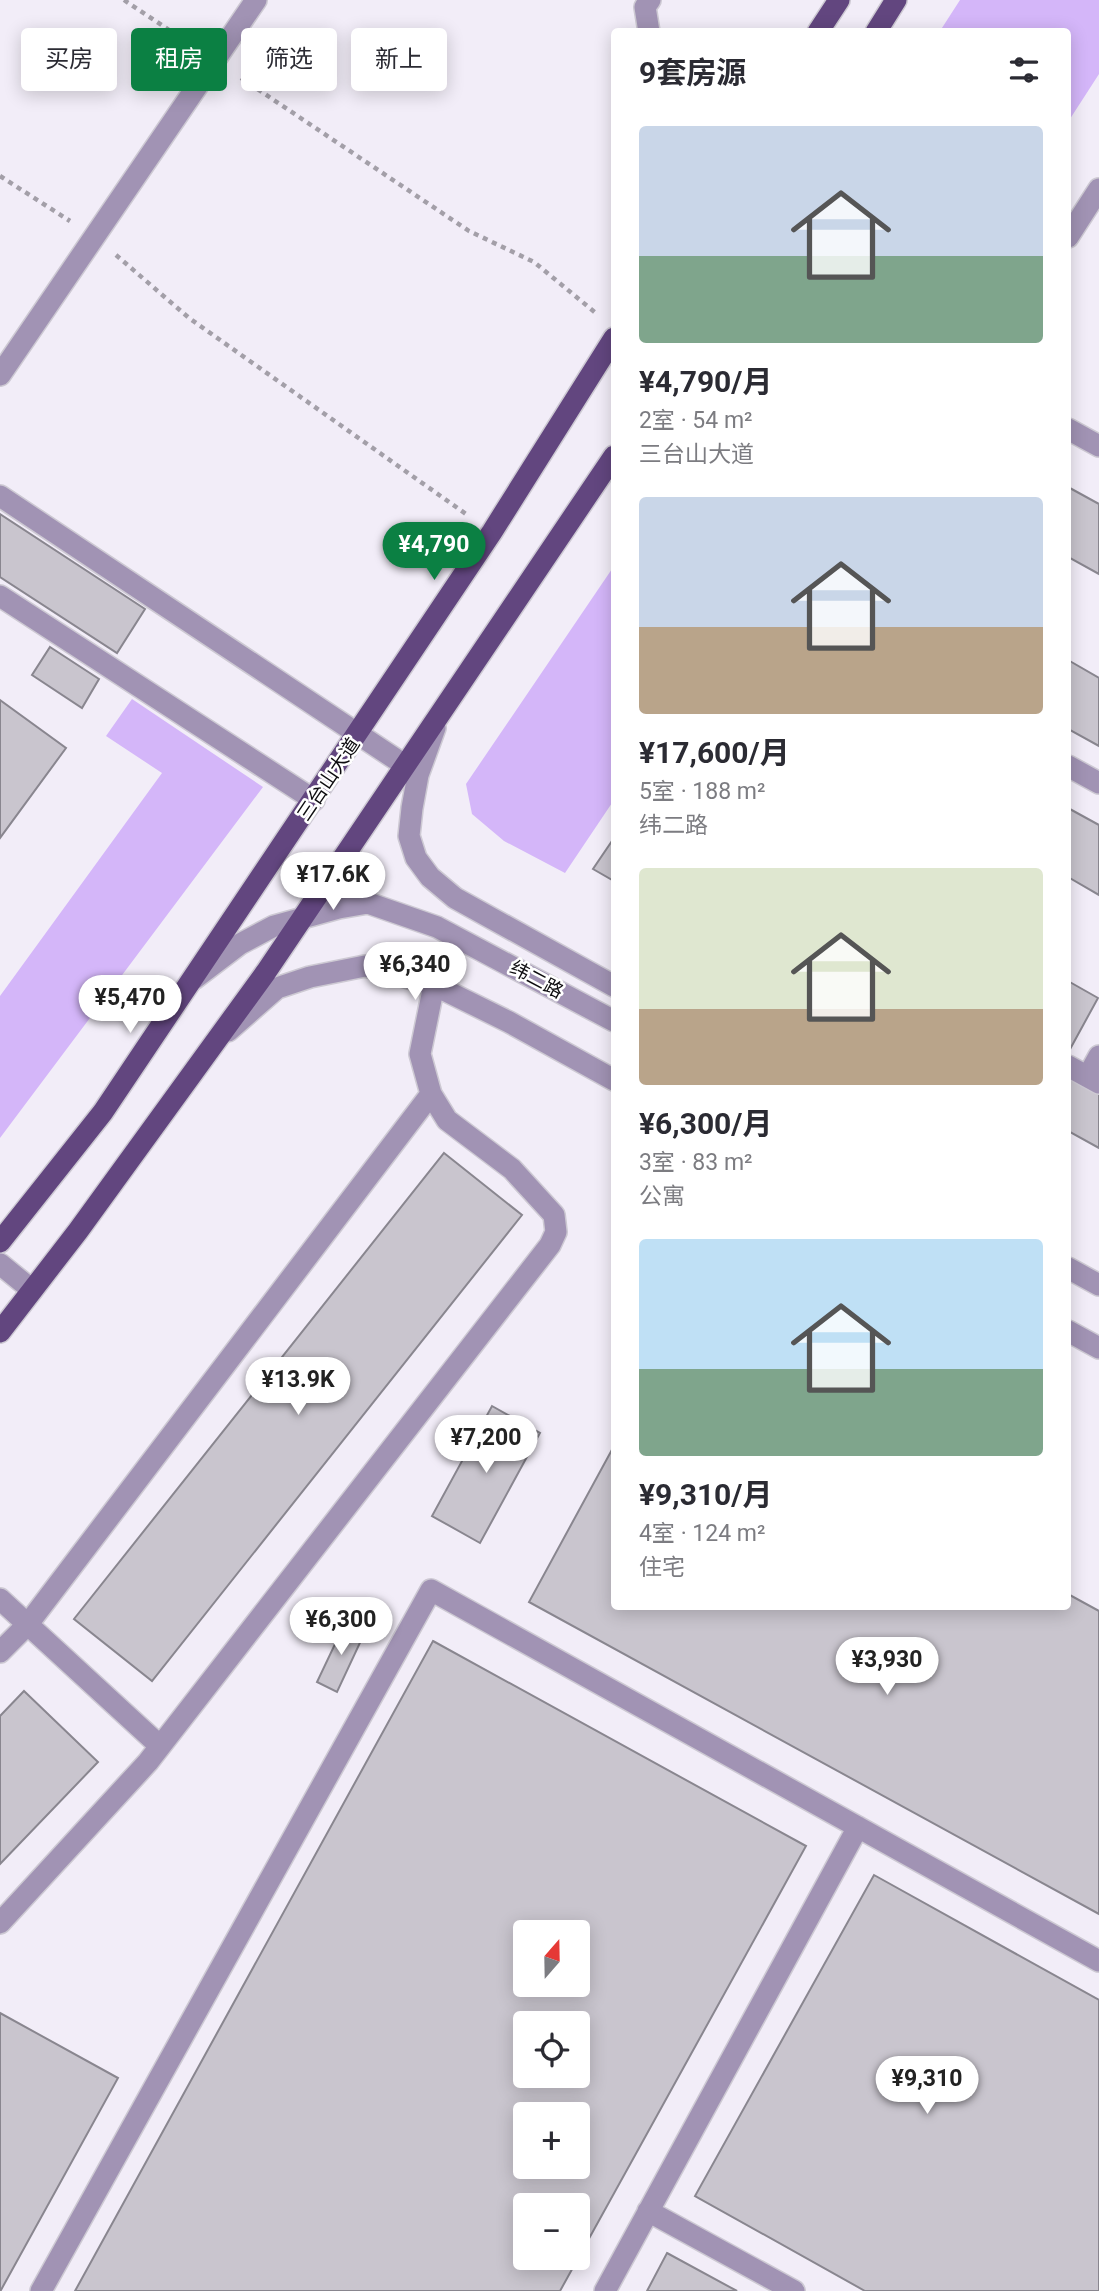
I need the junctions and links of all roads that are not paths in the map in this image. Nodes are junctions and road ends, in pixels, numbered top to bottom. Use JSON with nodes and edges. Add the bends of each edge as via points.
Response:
{"nodes":[{"id":1,"x":256,"y":0,"type":"edge"},
{"id":2,"x":650,"y":0,"type":"edge"},
{"id":3,"x":839,"y":0,"type":"edge"},
{"id":4,"x":896,"y":0,"type":"edge"},
{"id":5,"x":648,"y":28,"type":"edge"},
{"id":6,"x":821,"y":28,"type":"edge"},
{"id":7,"x":878,"y":28,"type":"edge"},
{"id":8,"x":1099,"y":190,"type":"edge"},
{"id":9,"x":1071,"y":232,"type":"edge"},
{"id":10,"x":609,"y":329,"type":"edge"},
{"id":11,"x":0,"y":375,"type":"edge"},
{"id":12,"x":1071,"y":431,"type":"edge"},
{"id":13,"x":1099,"y":446,"type":"edge"},
{"id":14,"x":611,"y":460,"type":"edge"},
{"id":15,"x":0,"y":496,"type":"edge"},
{"id":16,"x":0,"y":596,"type":"edge"},
{"id":17,"x":438,"y":719,"type":"junction"},
{"id":18,"x":358,"y":733,"type":"junction"},
{"id":19,"x":406,"y":766,"type":"junction"},
{"id":20,"x":1071,"y":768,"type":"edge"},
{"id":21,"x":1099,"y":783,"type":"edge"},
{"id":22,"x":314,"y":800,"type":"junction"},
{"id":23,"x":303,"y":918,"type":"junction"},
{"id":24,"x":192,"y":980,"type":"junction"},
{"id":25,"x":611,"y":984,"type":"edge"},
{"id":26,"x":434,"y":985,"type":"junction"},
{"id":27,"x":611,"y":1019,"type":"edge"},
{"id":28,"x":213,"y":1044,"type":"junction"},
{"id":29,"x":1099,"y":1056,"type":"edge"},
{"id":30,"x":1071,"y":1068,"type":"edge"},
{"id":31,"x":611,"y":1078,"type":"edge"},
{"id":32,"x":1093,"y":1080,"type":"edge"},
{"id":33,"x":431,"y":1094,"type":"junction"},
{"id":34,"x":0,"y":1242,"type":"edge"},
{"id":35,"x":0,"y":1264,"type":"edge"},
{"id":36,"x":1071,"y":1270,"type":"edge"},
{"id":37,"x":1099,"y":1285,"type":"edge"},
{"id":38,"x":32,"y":1290,"type":"junction"},
{"id":39,"x":0,"y":1332,"type":"edge"},
{"id":40,"x":1071,"y":1333,"type":"edge"},
{"id":41,"x":1099,"y":1348,"type":"edge"},
{"id":42,"x":0,"y":1599,"type":"edge"},
{"id":43,"x":28,"y":1624,"type":"junction"},
{"id":44,"x":0,"y":1652,"type":"edge"},
{"id":45,"x":160,"y":1746,"type":"junction"},
{"id":46,"x":858,"y":1827,"type":"junction"},
{"id":47,"x":0,"y":1923,"type":"edge"},
{"id":48,"x":1099,"y":1961,"type":"edge"},
{"id":49,"x":648,"y":2211,"type":"junction"},
{"id":50,"x":41,"y":2291,"type":"edge"},
{"id":51,"x":605,"y":2291,"type":"edge"},
{"id":52,"x":793,"y":2291,"type":"edge"}],
"edges":[{"from":1,"to":11,"type":"street"},
{"from":2,"to":5,"type":"street","via":[[645,7]]},
{"from":3,"to":6,"type":"main road"},
{"from":4,"to":7,"type":"main road"},
{"from":8,"to":9,"type":"street"},
{"from":10,"to":18,"type":"main road","name":"三台山大道","via":[[492,532]]},
{"from":12,"to":13,"type":"street"},
{"from":14,"to":17,"type":"main road"},
{"from":15,"to":18,"type":"street"},
{"from":16,"to":22,"type":"street"},
{"from":17,"to":19,"type":"main road"},
{"from":17,"to":25,"type":"street","via":[[412,808],[409,836],[416,858],[455,898]]},
{"from":18,"to":19,"type":"street"},
{"from":18,"to":22,"type":"main road","name":"三台山大道"},
{"from":19,"to":23,"type":"main road"},
{"from":20,"to":21,"type":"street"},
{"from":22,"to":24,"type":"main road","name":"三台山大道"},
{"from":23,"to":24,"type":"street","name":"纬二路","via":[[274,926],[240,944]]},
{"from":23,"to":27,"type":"street","name":"纬二路","via":[[368,903],[437,927]]},
{"from":23,"to":28,"type":"main road"},
{"from":24,"to":34,"type":"main road","name":"三台山大道","via":[[103,1112]]},
{"from":26,"to":28,"type":"street","via":[[365,966],[310,977],[277,988]]},
{"from":26,"to":31,"type":"street"},
{"from":26,"to":33,"type":"street","via":[[420,1054]]},
{"from":28,"to":38,"type":"main road"},
{"from":29,"to":32,"type":"street"},
{"from":30,"to":32,"type":"street"},
{"from":33,"to":43,"type":"street"},
{"from":33,"to":45,"type":"street","via":[[447,1119],[512,1170],[554,1215],[556,1232]]},
{"from":35,"to":38,"type":"street"},
{"from":36,"to":37,"type":"street"},
{"from":38,"to":39,"type":"main road"},
{"from":40,"to":41,"type":"street"},
{"from":42,"to":43,"type":"street"},
{"from":43,"to":44,"type":"street"},
{"from":43,"to":45,"type":"street"},
{"from":45,"to":47,"type":"street"},
{"from":46,"to":48,"type":"street"},
{"from":46,"to":49,"type":"street"},
{"from":46,"to":50,"type":"street","via":[[430,1591]]},
{"from":49,"to":51,"type":"street"},
{"from":49,"to":52,"type":"street"}]}
